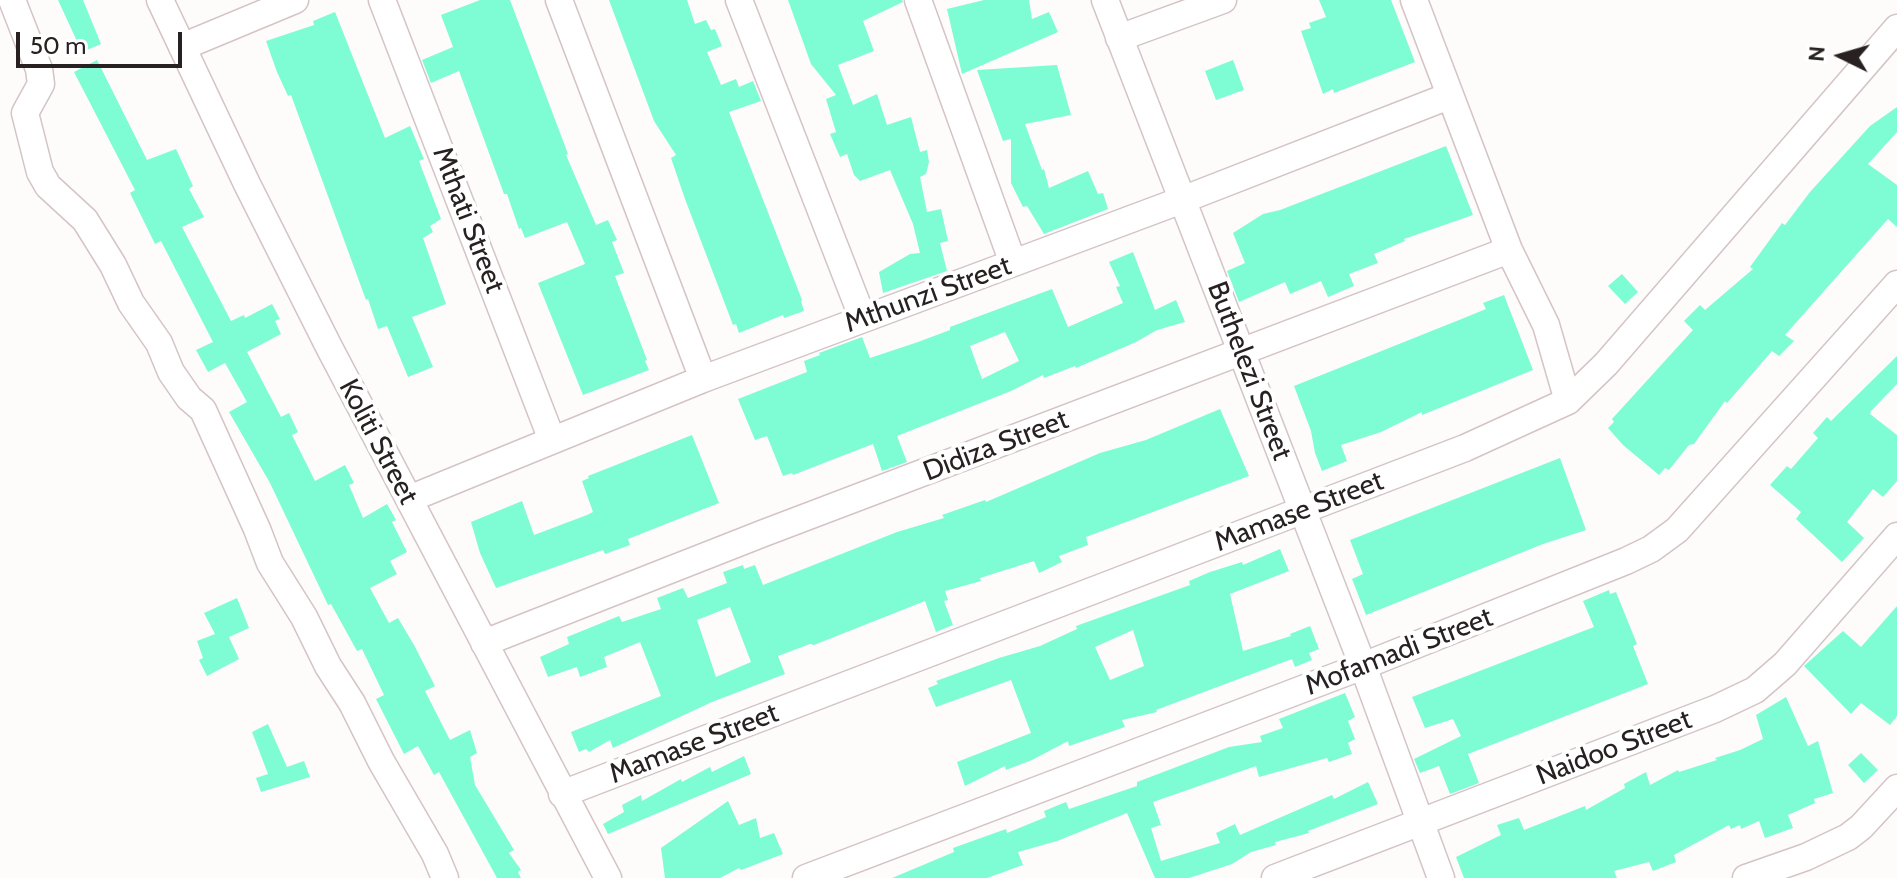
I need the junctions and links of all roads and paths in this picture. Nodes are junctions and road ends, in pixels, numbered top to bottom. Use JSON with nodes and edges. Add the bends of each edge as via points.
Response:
{"nodes":[{"id":1,"x":12,"y":0,"type":"edge"},
{"id":2,"x":160,"y":0,"type":"edge"},
{"id":3,"x":295,"y":0,"type":"edge"},
{"id":4,"x":382,"y":0,"type":"edge"},
{"id":5,"x":559,"y":0,"type":"edge"},
{"id":6,"x":739,"y":0,"type":"edge"},
{"id":7,"x":918,"y":0,"type":"edge"},
{"id":8,"x":1105,"y":0,"type":"edge"},
{"id":9,"x":1223,"y":0,"type":"edge"},
{"id":10,"x":1414,"y":0,"type":"edge"},
{"id":11,"x":1897,"y":28,"type":"edge"},
{"id":12,"x":1119,"y":38,"type":"junction"},
{"id":13,"x":182,"y":47,"type":"junction"},
{"id":14,"x":1449,"y":96,"type":"junction"},
{"id":15,"x":1182,"y":200,"type":"junction"},
{"id":16,"x":1509,"y":250,"type":"junction"},
{"id":17,"x":1013,"y":263,"type":"junction"},
{"id":18,"x":1897,"y":284,"type":"edge"},
{"id":19,"x":863,"y":319,"type":"junction"},
{"id":20,"x":1241,"y":351,"type":"junction"},
{"id":21,"x":703,"y":379,"type":"junction"},
{"id":22,"x":1568,"y":401,"type":"junction"},
{"id":23,"x":552,"y":440,"type":"junction"},
{"id":24,"x":409,"y":499,"type":"junction"},
{"id":25,"x":1302,"y":509,"type":"junction"},
{"id":26,"x":1897,"y":536,"type":"edge"},
{"id":27,"x":484,"y":643,"type":"junction"},
{"id":28,"x":1363,"y":666,"type":"junction"},
{"id":29,"x":1897,"y":788,"type":"edge"},
{"id":30,"x":562,"y":794,"type":"junction"},
{"id":31,"x":1421,"y":823,"type":"junction"},
{"id":32,"x":445,"y":878,"type":"edge"},
{"id":33,"x":608,"y":878,"type":"edge"},
{"id":34,"x":806,"y":878,"type":"edge"},
{"id":35,"x":1275,"y":878,"type":"edge"},
{"id":36,"x":1441,"y":878,"type":"edge"},
{"id":37,"x":1746,"y":878,"type":"edge"}],
"edges":[{"from":1,"to":32,"type":"street","via":[[39,69],[41,84],[25,113],[40,172],[85,220],[171,372],[203,410],[270,563]]},
{"from":2,"to":13,"type":"street","name":"Koliti Street"},
{"from":3,"to":13,"type":"street"},
{"from":4,"to":23,"type":"street","name":"Mthati Street"},
{"from":5,"to":21,"type":"street"},
{"from":6,"to":19,"type":"street"},
{"from":7,"to":17,"type":"street"},
{"from":8,"to":12,"type":"street","name":"Buthelezi Street"},
{"from":9,"to":12,"type":"street"},
{"from":10,"to":14,"type":"street"},
{"from":11,"to":22,"type":"street","name":"Mamase Street","via":[[1606,364]]},
{"from":12,"to":15,"type":"street","name":"Buthelezi Street"},
{"from":13,"to":24,"type":"street","name":"Koliti Street"},
{"from":14,"to":15,"type":"street","name":"Mthunzi Street"},
{"from":14,"to":16,"type":"street"},
{"from":15,"to":17,"type":"street","name":"Mthunzi Street"},
{"from":15,"to":20,"type":"street","name":"Buthelezi Street"},
{"from":16,"to":20,"type":"street","name":"Didiza Street"},
{"from":16,"to":22,"type":"street","via":[[1546,325]]},
{"from":17,"to":19,"type":"street","name":"Mthunzi Street"},
{"from":18,"to":28,"type":"street","name":"Mofamadi Street","via":[[1660,544]]},
{"from":19,"to":21,"type":"street","name":"Mthunzi Street"},
{"from":20,"to":25,"type":"street","name":"Buthelezi Street"},
{"from":20,"to":27,"type":"street","name":"Didiza Street"},
{"from":21,"to":23,"type":"street","name":"Mthunzi Street"},
{"from":22,"to":25,"type":"street","name":"Mamase Street","via":[[1465,448]]},
{"from":23,"to":24,"type":"street","name":"Mthunzi Street"},
{"from":24,"to":27,"type":"street","name":"Koliti Street"},
{"from":25,"to":28,"type":"street","name":"Buthelezi Street"},
{"from":25,"to":30,"type":"street","name":"Mamase Street"},
{"from":26,"to":31,"type":"street","name":"Naidoo Street","via":[[1785,664],[1755,690]]},
{"from":27,"to":30,"type":"street","name":"Koliti Street"},
{"from":28,"to":31,"type":"street","name":"Buthelezi Street"},
{"from":28,"to":34,"type":"street","name":"Mofamadi Street"},
{"from":29,"to":37,"type":"street","via":[[1848,837]]},
{"from":30,"to":33,"type":"street","name":"Koliti Street"},
{"from":31,"to":35,"type":"street","name":"Naidoo Street"},
{"from":31,"to":36,"type":"street","name":"Buthelezi Street"}]}
